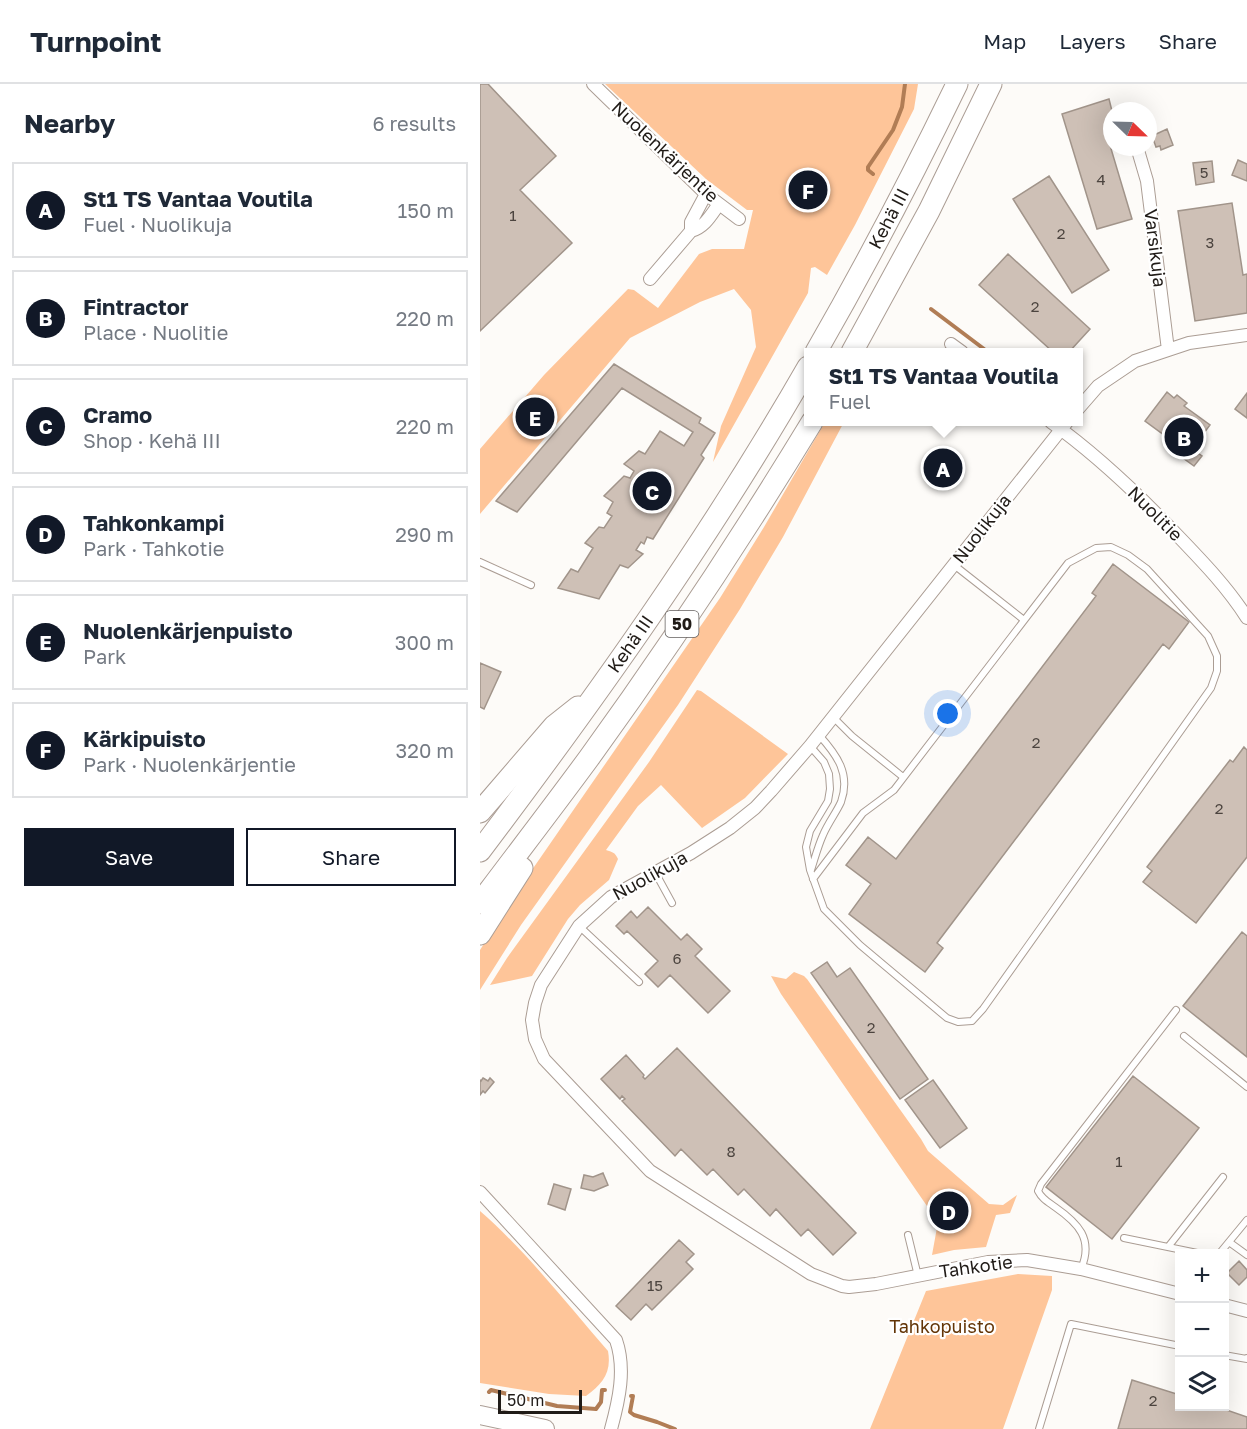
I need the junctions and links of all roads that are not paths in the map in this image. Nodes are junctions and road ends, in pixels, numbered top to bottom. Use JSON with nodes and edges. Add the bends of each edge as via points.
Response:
{"nodes":[{"id":1,"x":593,"y":84,"type":"edge"},
{"id":2,"x":957,"y":84,"type":"edge"},
{"id":3,"x":991,"y":84,"type":"edge"},
{"id":4,"x":1140,"y":156,"type":"edge"},
{"id":5,"x":706,"y":194,"type":"junction"},
{"id":6,"x":719,"y":204,"type":"junction"},
{"id":7,"x":739,"y":219,"type":"dead end"},
{"id":8,"x":691,"y":231,"type":"junction"},
{"id":9,"x":650,"y":279,"type":"dead end"},
{"id":10,"x":1247,"y":335,"type":"edge"},
{"id":11,"x":951,"y":344,"type":"dead end"},
{"id":12,"x":818,"y":348,"type":"edge"},
{"id":13,"x":854,"y":348,"type":"edge"},
{"id":14,"x":956,"y":348,"type":"edge"},
{"id":15,"x":1168,"y":350,"type":"junction"},
{"id":16,"x":804,"y":374,"type":"edge"},
{"id":17,"x":1083,"y":403,"type":"edge"},
{"id":18,"x":810,"y":426,"type":"edge"},
{"id":19,"x":1058,"y":426,"type":"edge"},
{"id":20,"x":1062,"y":426,"type":"edge"},
{"id":21,"x":480,"y":562,"type":"edge"},
{"id":22,"x":953,"y":565,"type":"junction"},
{"id":23,"x":531,"y":585,"type":"dead end"},
{"id":24,"x":1247,"y":618,"type":"edge"},
{"id":25,"x":1024,"y":620,"type":"junction"},
{"id":26,"x":598,"y":692,"type":"junction"},
{"id":27,"x":833,"y":717,"type":"junction"},
{"id":28,"x":819,"y":735,"type":"junction"},
{"id":29,"x":810,"y":746,"type":"junction"},
{"id":30,"x":589,"y":758,"type":"junction"},
{"id":31,"x":903,"y":777,"type":"junction"},
{"id":32,"x":480,"y":812,"type":"edge"},
{"id":33,"x":480,"y":851,"type":"edge"},
{"id":34,"x":810,"y":870,"type":"junction"},
{"id":35,"x":655,"y":872,"type":"junction"},
{"id":36,"x":813,"y":879,"type":"junction"},
{"id":37,"x":480,"y":903,"type":"edge"},
{"id":38,"x":672,"y":903,"type":"dead end"},
{"id":39,"x":579,"y":926,"type":"junction"},
{"id":40,"x":480,"y":934,"type":"edge"},
{"id":41,"x":639,"y":982,"type":"dead end"},
{"id":42,"x":1176,"y":1010,"type":"dead end"},
{"id":43,"x":1184,"y":1036,"type":"dead end"},
{"id":44,"x":1247,"y":1087,"type":"edge"},
{"id":45,"x":1222,"y":1177,"type":"dead end"},
{"id":46,"x":480,"y":1192,"type":"edge"},
{"id":47,"x":1247,"y":1220,"type":"edge"},
{"id":48,"x":908,"y":1235,"type":"dead end"},
{"id":49,"x":1124,"y":1238,"type":"dead end"},
{"id":50,"x":1229,"y":1242,"type":"junction"},
{"id":51,"x":1168,"y":1247,"type":"junction"},
{"id":52,"x":1178,"y":1249,"type":"edge"},
{"id":53,"x":1224,"y":1249,"type":"edge"},
{"id":54,"x":1247,"y":1255,"type":"edge"},
{"id":55,"x":1081,"y":1269,"type":"junction"},
{"id":56,"x":918,"y":1276,"type":"junction"},
{"id":57,"x":842,"y":1286,"type":"joint"},
{"id":58,"x":1175,"y":1293,"type":"edge"},
{"id":59,"x":1229,"y":1306,"type":"edge"},
{"id":60,"x":1247,"y":1311,"type":"edge"},
{"id":61,"x":1175,"y":1345,"type":"edge"},
{"id":62,"x":1229,"y":1356,"type":"edge"},
{"id":63,"x":1247,"y":1358,"type":"edge"},
{"id":64,"x":480,"y":1415,"type":"edge"},
{"id":65,"x":545,"y":1429,"type":"edge"},
{"id":66,"x":611,"y":1429,"type":"edge"},
{"id":67,"x":1039,"y":1429,"type":"edge"}],
"edges":[{"from":1,"to":5,"type":"street","name":"Nuolenkärjentie"},
{"from":2,"to":12,"type":"highway","name":"Kehä III","via":[[855,285]]},
{"from":3,"to":13,"type":"highway","name":"Kehä III","via":[[929,211]]},
{"from":4,"to":15,"type":"street","name":"Varsikuja","via":[[1147,181]]},
{"from":5,"to":6,"type":"street","name":"Nuolenkärjentie"},
{"from":5,"to":8,"type":"street","via":[[691,222]]},
{"from":6,"to":7,"type":"street","name":"Nuolenkärjentie"},
{"from":6,"to":8,"type":"street","via":[[703,225]]},
{"from":8,"to":9,"type":"street"},
{"from":10,"to":15,"type":"street"},
{"from":11,"to":14,"type":"street"},
{"from":15,"to":17,"type":"street","via":[[1135,361],[1098,386]]},
{"from":16,"to":26,"type":"highway","name":"Kehä III","number":"50","via":[[745,472]]},
{"from":18,"to":30,"type":"highway","name":"Kehä III","number":"50","via":[[729,555]]},
{"from":19,"to":22,"type":"street","name":"Nuolikuja"},
{"from":20,"to":24,"type":"street","name":"Nuolitie","via":[[1140,496],[1206,566]]},
{"from":21,"to":23,"type":"lane"},
{"from":22,"to":25,"type":"lane"},
{"from":22,"to":27,"type":"street","name":"Nuolikuja"},
{"from":25,"to":31,"type":"lane"},
{"from":25,"to":36,"type":"lane","via":[[1068,563],[1096,548],[1111,547],[1147,569],[1208,636],[1217,657],[1217,671],[1211,688],[983,1009],[972,1021],[947,1018],[860,945],[824,909]]},
{"from":26,"to":32,"type":"highway","via":[[554,726]]},
{"from":26,"to":33,"type":"highway","name":"Kehä III","number":"50"},
{"from":27,"to":28,"type":"street","name":"Nuolikuja"},
{"from":27,"to":31,"type":"lane"},
{"from":28,"to":29,"type":"street","name":"Nuolikuja"},
{"from":28,"to":34,"type":"lane","via":[[838,758],[845,777],[840,802]]},
{"from":29,"to":34,"type":"lane","via":[[824,762],[830,789],[806,847]]},
{"from":29,"to":35,"type":"street","name":"Nuolikuja","via":[[755,808],[691,853]]},
{"from":30,"to":37,"type":"highway","name":"Kehä III","number":"50"},
{"from":30,"to":40,"type":"highway","via":[[550,829]]},
{"from":31,"to":36,"type":"lane","via":[[894,790],[863,813]]},
{"from":34,"to":36,"type":"lane"},
{"from":35,"to":38,"type":"lane"},
{"from":35,"to":39,"type":"street","name":"Nuolikuja","via":[[611,897]]},
{"from":39,"to":41,"type":"lane"},
{"from":39,"to":57,"type":"street","name":"Nuolikuja","via":[[541,985],[535,1003],[535,1039],[544,1059],[650,1171],[811,1274]]},
{"from":42,"to":55,"type":"lane","via":[[1038,1191],[1081,1232],[1087,1243]]},
{"from":43,"to":44,"type":"lane"},
{"from":45,"to":51,"type":"lane"},
{"from":46,"to":66,"type":"street","via":[[615,1341],[622,1365]]},
{"from":47,"to":50,"type":"lane"},
{"from":48,"to":56,"type":"lane"},
{"from":49,"to":51,"type":"lane"},
{"from":50,"to":53,"type":"lane"},
{"from":50,"to":54,"type":"lane"},
{"from":51,"to":52,"type":"lane"},
{"from":55,"to":56,"type":"street","name":"Tahkotie","via":[[1027,1260],[988,1262]]},
{"from":55,"to":58,"type":"street","name":"Tahkotie"},
{"from":56,"to":57,"type":"street","name":"Tahkotie"},
{"from":59,"to":60,"type":"street"},
{"from":61,"to":67,"type":"lane","via":[[1071,1324]]},
{"from":62,"to":63,"type":"lane"},
{"from":64,"to":65,"type":"main road"}]}
